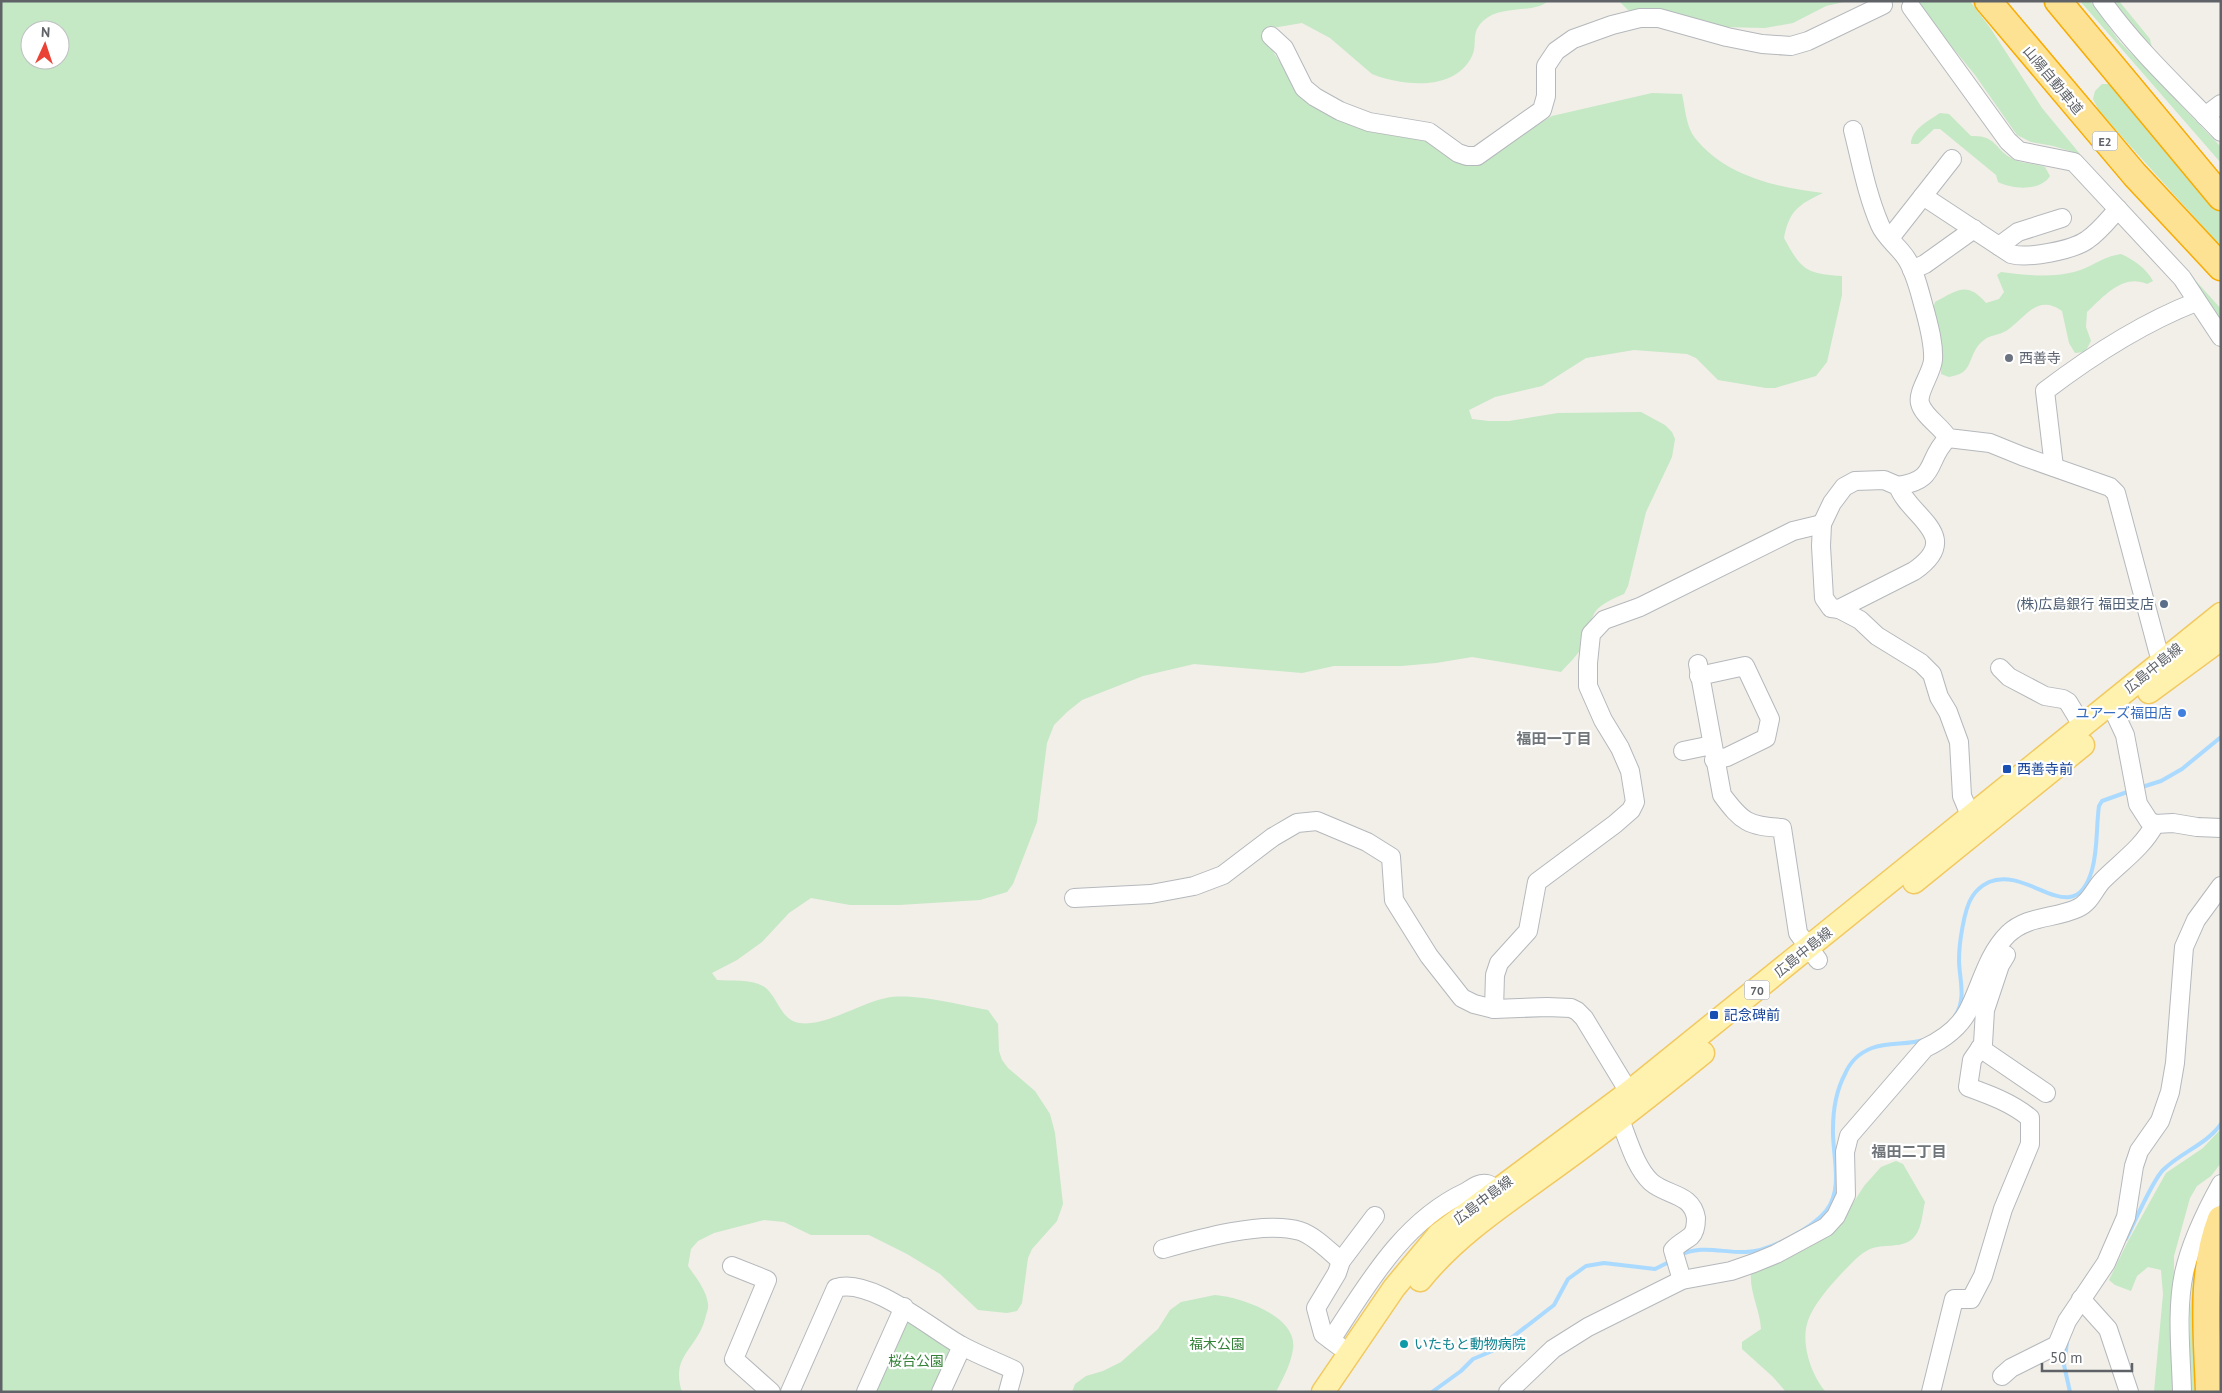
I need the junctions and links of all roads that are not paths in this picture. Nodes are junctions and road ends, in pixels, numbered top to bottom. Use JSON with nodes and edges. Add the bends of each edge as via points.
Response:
{"nodes":[{"id":1,"x":1988,"y":1,"type":"edge"},
{"id":2,"x":2058,"y":1,"type":"edge"},
{"id":3,"x":2102,"y":1,"type":"edge"},
{"id":4,"x":1883,"y":3,"type":"edge"},
{"id":5,"x":1911,"y":4,"type":"edge"},
{"id":6,"x":1271,"y":36,"type":"dead end"},
{"id":7,"x":2221,"y":104,"type":"edge"},
{"id":8,"x":2080,"y":112,"type":"junction"},
{"id":9,"x":2205,"y":116,"type":"junction"},
{"id":10,"x":1853,"y":130,"type":"dead end"},
{"id":11,"x":2221,"y":132,"type":"edge"},
{"id":12,"x":1952,"y":159,"type":"dead end"},
{"id":13,"x":2220,"y":195,"type":"edge"},
{"id":14,"x":1923,"y":196,"type":"junction"},
{"id":15,"x":2118,"y":209,"type":"junction"},
{"id":16,"x":2062,"y":218,"type":"dead end"},
{"id":17,"x":1974,"y":229,"type":"junction"},
{"id":18,"x":1890,"y":238,"type":"junction"},
{"id":19,"x":1999,"y":246,"type":"junction"},
{"id":20,"x":2221,"y":267,"type":"edge"},
{"id":21,"x":1912,"y":270,"type":"junction"},
{"id":22,"x":2221,"y":285,"type":"edge"},
{"id":23,"x":2196,"y":302,"type":"junction"},
{"id":24,"x":2221,"y":338,"type":"edge"},
{"id":25,"x":1948,"y":438,"type":"junction"},
{"id":26,"x":2054,"y":466,"type":"junction"},
{"id":27,"x":1898,"y":486,"type":"junction"},
{"id":28,"x":1822,"y":524,"type":"junction"},
{"id":29,"x":1839,"y":609,"type":"junction"},
{"id":30,"x":2221,"y":614,"type":"edge"},
{"id":31,"x":2221,"y":639,"type":"edge"},
{"id":32,"x":2000,"y":668,"type":"dead end"},
{"id":33,"x":2165,"y":669,"type":"junction"},
{"id":34,"x":2114,"y":710,"type":"junction"},
{"id":35,"x":2082,"y":726,"type":"junction"},
{"id":36,"x":1683,"y":751,"type":"dead end"},
{"id":37,"x":1713,"y":753,"type":"junction"},
{"id":38,"x":1974,"y":822,"type":"junction"},
{"id":39,"x":2154,"y":824,"type":"junction"},
{"id":40,"x":2221,"y":828,"type":"edge"},
{"id":41,"x":2221,"y":886,"type":"edge"},
{"id":42,"x":1074,"y":898,"type":"dead end"},
{"id":43,"x":2025,"y":922,"type":"junction"},
{"id":44,"x":1813,"y":954,"type":"junction"},
{"id":45,"x":1494,"y":1009,"type":"junction"},
{"id":46,"x":1980,"y":1048,"type":"junction"},
{"id":47,"x":2046,"y":1093,"type":"dead end"},
{"id":48,"x":1634,"y":1098,"type":"junction"},
{"id":49,"x":1620,"y":1120,"type":"junction"},
{"id":50,"x":2221,"y":1184,"type":"edge"},
{"id":51,"x":1502,"y":1196,"type":"junction"},
{"id":52,"x":1375,"y":1216,"type":"dead end"},
{"id":53,"x":2221,"y":1219,"type":"edge"},
{"id":54,"x":1163,"y":1249,"type":"dead end"},
{"id":55,"x":1341,"y":1260,"type":"junction"},
{"id":56,"x":732,"y":1266,"type":"dead end"},
{"id":57,"x":1682,"y":1280,"type":"junction"},
{"id":58,"x":2081,"y":1299,"type":"junction"},
{"id":59,"x":904,"y":1307,"type":"junction"},
{"id":60,"x":1331,"y":1340,"type":"junction"},
{"id":61,"x":962,"y":1346,"type":"junction"},
{"id":62,"x":1349,"y":1354,"type":"junction"},
{"id":63,"x":2002,"y":1376,"type":"dead end"},
{"id":64,"x":1517,"y":1389,"type":"edge"},
{"id":65,"x":771,"y":1392,"type":"edge"},
{"id":66,"x":790,"y":1392,"type":"edge"},
{"id":67,"x":866,"y":1392,"type":"edge"},
{"id":68,"x":941,"y":1392,"type":"edge"},
{"id":69,"x":1008,"y":1392,"type":"edge"},
{"id":70,"x":1323,"y":1392,"type":"edge"},
{"id":71,"x":1341,"y":1392,"type":"edge"},
{"id":72,"x":1931,"y":1392,"type":"edge"},
{"id":73,"x":2129,"y":1392,"type":"edge"},
{"id":74,"x":2182,"y":1392,"type":"edge"},
{"id":75,"x":2209,"y":1392,"type":"edge"}],
"edges":[{"from":1,"to":8,"type":"highway","name":"山陽自動車道","number":"E2"},
{"from":2,"to":13,"type":"highway"},
{"from":3,"to":9,"type":"street","via":[[2142,52]]},
{"from":4,"to":5,"type":"street","via":[[1895,8]]},
{"from":4,"to":6,"type":"street","via":[[1808,41],[1791,46],[1727,37],[1660,18],[1640,18],[1573,39],[1556,52],[1546,66],[1546,96],[1542,110],[1478,156],[1458,153],[1429,132],[1369,122],[1315,97],[1304,88],[1284,48]]},
{"from":5,"to":15,"type":"street","via":[[2008,141],[2019,151],[2074,162]]},
{"from":7,"to":9,"type":"street"},
{"from":8,"to":20,"type":"highway","name":"山陽自動車道","number":"E2"},
{"from":8,"to":22,"type":"highway","via":[[2130,182]]},
{"from":9,"to":11,"type":"street"},
{"from":10,"to":18,"type":"street","via":[[1875,213],[1881,228]]},
{"from":12,"to":14,"type":"street"},
{"from":14,"to":17,"type":"street"},
{"from":14,"to":18,"type":"street"},
{"from":15,"to":19,"type":"street","via":[[2097,232],[2077,244],[2030,257],[2011,254]]},
{"from":15,"to":23,"type":"street","via":[[2182,278]]},
{"from":16,"to":19,"type":"street","via":[[2018,232]]},
{"from":17,"to":19,"type":"street"},
{"from":17,"to":21,"type":"street"},
{"from":18,"to":21,"type":"street"},
{"from":21,"to":25,"type":"street","via":[[1926,313],[1933,360],[1920,403]]},
{"from":23,"to":24,"type":"street"},
{"from":23,"to":26,"type":"street","via":[[2116,343],[2045,391]]},
{"from":25,"to":26,"type":"street","via":[[1990,443]]},
{"from":25,"to":27,"type":"street","via":[[1923,478]]},
{"from":26,"to":33,"type":"street","via":[[2110,487],[2116,493]]},
{"from":27,"to":28,"type":"street","via":[[1884,480],[1855,481],[1844,487]]},
{"from":27,"to":29,"type":"street","via":[[1901,495],[1935,536],[1932,550],[1925,564],[1914,571]]},
{"from":28,"to":29,"type":"street","via":[[1824,598],[1831,608]]},
{"from":28,"to":45,"type":"street","via":[[1793,531],[1640,606],[1604,620],[1591,634],[1588,686],[1602,720],[1630,771],[1632,810],[1537,882],[1528,930],[1499,963],[1495,975]]},
{"from":29,"to":38,"type":"street","via":[[1860,620],[1877,636],[1921,663],[1932,674],[1959,742],[1962,796]]},
{"from":30,"to":33,"type":"main road","name":"広島中島線","number":"70"},
{"from":31,"to":33,"type":"main road","name":"広島中島線","number":"70"},
{"from":32,"to":35,"type":"street","via":[[2009,677],[2045,696],[2068,702]]},
{"from":33,"to":34,"type":"main road","name":"広島中島線","number":"70"},
{"from":34,"to":35,"type":"main road","name":"広島中島線","number":"70"},
{"from":34,"to":38,"type":"main road","name":"広島中島線","number":"70"},
{"from":34,"to":39,"type":"street","via":[[2125,735],[2134,788],[2145,816]]},
{"from":35,"to":38,"type":"main road","name":"広島中島線","number":"70"},
{"from":36,"to":37,"type":"street"},
{"from":37,"to":37,"type":"street","via":[[1699,670],[1745,666],[1770,719],[1766,738],[1727,757]]},
{"from":37,"to":44,"type":"street","via":[[1722,795],[1731,808],[1758,827],[1782,828],[1798,932]]},
{"from":38,"to":44,"type":"main road","name":"広島中島線","number":"70"},
{"from":39,"to":40,"type":"street"},
{"from":39,"to":43,"type":"street","via":[[2148,835],[2101,881],[2089,900],[2079,908]]},
{"from":41,"to":58,"type":"street","via":[[2196,920],[2184,947],[2170,1092],[2160,1121],[2139,1151],[2126,1217],[2106,1263]]},
{"from":42,"to":45,"type":"street","via":[[1151,894],[1194,886],[1222,875],[1297,823],[1317,821],[1367,842],[1392,857],[1394,900],[1429,956],[1462,998]]},
{"from":43,"to":46,"type":"street","via":[[2000,965],[1985,1010]]},
{"from":43,"to":57,"type":"street","via":[[2006,936],[1992,956],[1967,1012],[1952,1030],[1925,1048],[1849,1136],[1845,1152],[1846,1195],[1836,1216],[1826,1227],[1754,1263],[1731,1271]]},
{"from":44,"to":48,"type":"main road","name":"広島中島線","number":"70"},
{"from":45,"to":48,"type":"street","via":[[1548,1007],[1577,1011]]},
{"from":46,"to":47,"type":"street"},
{"from":46,"to":72,"type":"street","via":[[1972,1060],[1968,1087],[2020,1109],[2030,1118],[2030,1144],[2003,1208],[1983,1276],[1971,1298],[1954,1299]]},
{"from":48,"to":49,"type":"main road","name":"広島中島線","number":"70"},
{"from":48,"to":51,"type":"main road","name":"広島中島線","number":"70"},
{"from":49,"to":51,"type":"main road","name":"広島中島線","number":"70"},
{"from":49,"to":57,"type":"street","via":[[1650,1181],[1690,1202],[1695,1211],[1696,1224],[1692,1235],[1674,1250]]},
{"from":50,"to":74,"type":"street","via":[[2184,1271],[2180,1304]]},
{"from":51,"to":60,"type":"street","via":[[1484,1183],[1430,1214],[1382,1263]]},
{"from":51,"to":62,"type":"main road","name":"広島中島線","number":"70","via":[[1439,1234],[1394,1288]]},
{"from":51,"to":71,"type":"main road","name":"広島中島線","number":"70","via":[[1434,1263]]},
{"from":52,"to":55,"type":"street"},
{"from":53,"to":75,"type":"highway","via":[[2210,1254],[2207,1280]]},
{"from":54,"to":55,"type":"street","via":[[1233,1232],[1292,1230],[1310,1236]]},
{"from":55,"to":60,"type":"street","via":[[1316,1308],[1323,1334]]},
{"from":56,"to":65,"type":"street","via":[[767,1280],[734,1359]]},
{"from":57,"to":64,"type":"street","via":[[1569,1337],[1553,1349]]},
{"from":58,"to":63,"type":"street","via":[[2057,1345],[2011,1368]]},
{"from":58,"to":73,"type":"street","via":[[2108,1329]]},
{"from":59,"to":61,"type":"street"},
{"from":59,"to":66,"type":"street","via":[[859,1287],[846,1285],[836,1288]]},
{"from":59,"to":67,"type":"street"},
{"from":60,"to":62,"type":"street"},
{"from":61,"to":68,"type":"street"},
{"from":61,"to":69,"type":"street","via":[[1014,1370]]},
{"from":62,"to":70,"type":"main road","name":"広島中島線","number":"70"}]}
